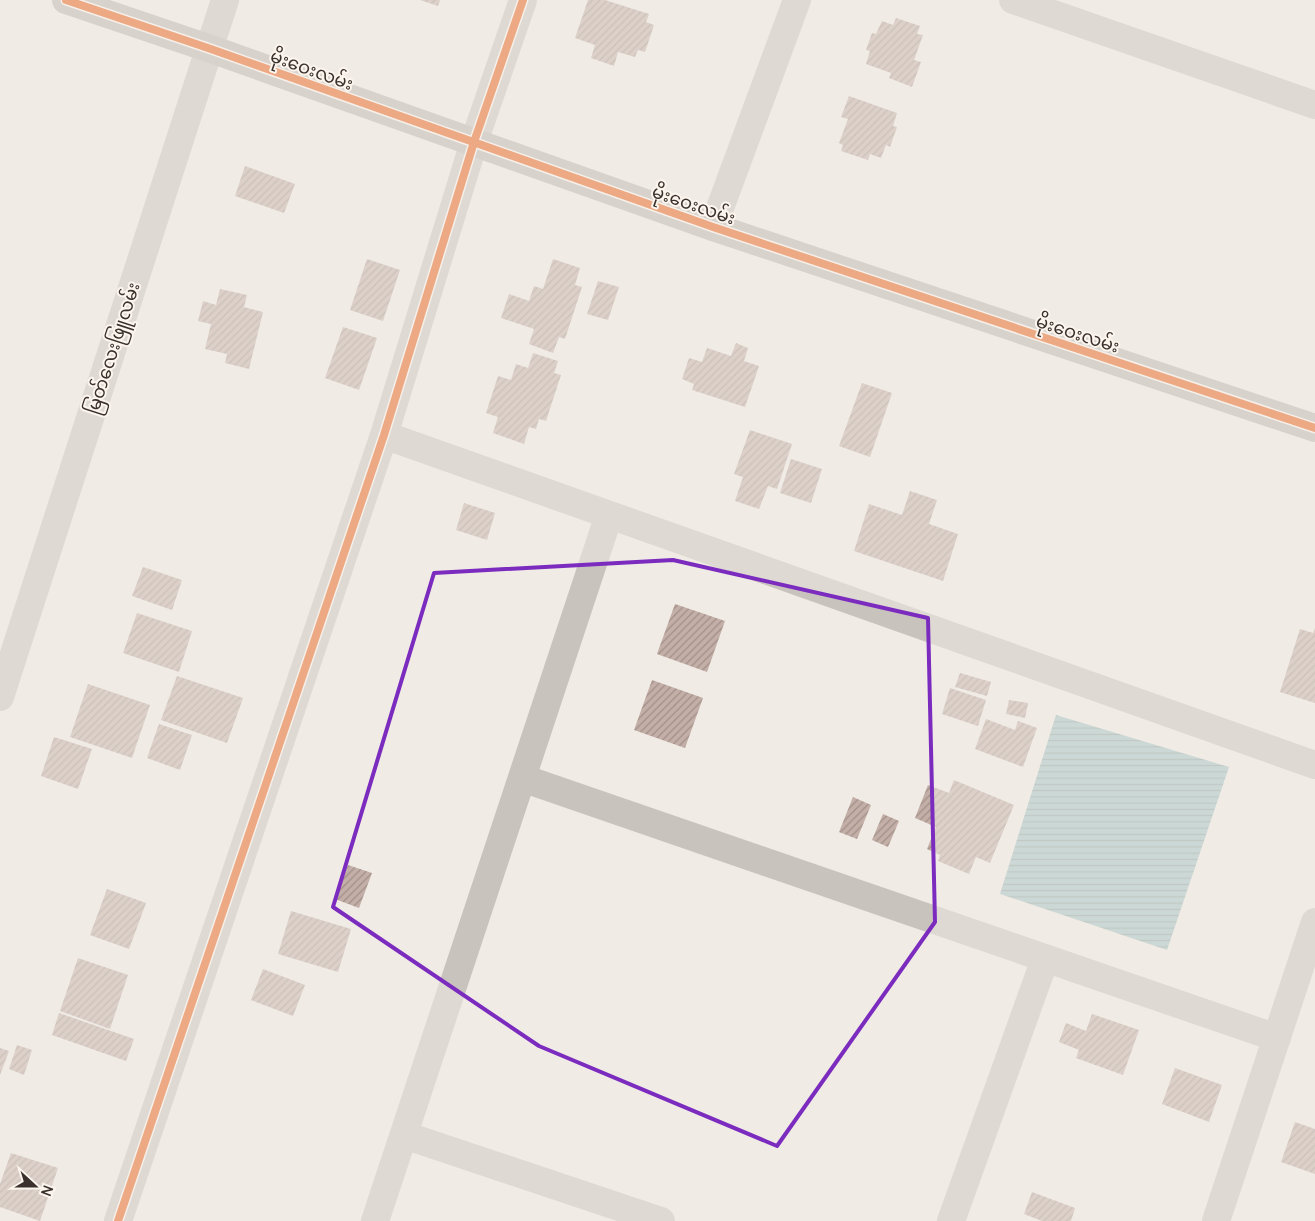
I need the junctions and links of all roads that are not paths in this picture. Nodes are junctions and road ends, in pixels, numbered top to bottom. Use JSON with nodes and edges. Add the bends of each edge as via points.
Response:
{"nodes":[{"id":1,"x":66,"y":0,"type":"edge"},
{"id":2,"x":225,"y":0,"type":"edge"},
{"id":3,"x":523,"y":0,"type":"edge"},
{"id":4,"x":797,"y":0,"type":"edge"},
{"id":5,"x":1013,"y":0,"type":"edge"},
{"id":6,"x":208,"y":48,"type":"junction"},
{"id":7,"x":1315,"y":104,"type":"edge"},
{"id":8,"x":474,"y":142,"type":"junction"},
{"id":9,"x":713,"y":227,"type":"junction"},
{"id":10,"x":1315,"y":428,"type":"edge"},
{"id":11,"x":384,"y":434,"type":"junction"},
{"id":12,"x":610,"y":515,"type":"junction"},
{"id":13,"x":0,"y":697,"type":"edge"},
{"id":14,"x":1315,"y":765,"type":"edge"},
{"id":15,"x":522,"y":778,"type":"junction"},
{"id":16,"x":1315,"y":922,"type":"edge"},
{"id":17,"x":1045,"y":959,"type":"junction"},
{"id":18,"x":1277,"y":1038,"type":"junction"},
{"id":19,"x":404,"y":1135,"type":"junction"},
{"id":20,"x":118,"y":1221,"type":"edge"},
{"id":21,"x":375,"y":1221,"type":"edge"},
{"id":22,"x":661,"y":1221,"type":"edge"},
{"id":23,"x":952,"y":1221,"type":"edge"},
{"id":24,"x":1216,"y":1221,"type":"edge"}],
"edges":[{"from":1,"to":6,"type":"street","name":"မိုးဝေးလမ်း"},
{"from":2,"to":6,"type":"street","name":"မြတ်လေးဖြူလမ်း"},
{"from":3,"to":8,"type":"street"},
{"from":4,"to":9,"type":"street"},
{"from":5,"to":7,"type":"street"},
{"from":6,"to":8,"type":"street","name":"မိုးဝေးလမ်း"},
{"from":6,"to":13,"type":"street","name":"မြတ်လေးဖြူလမ်း"},
{"from":8,"to":9,"type":"street","name":"မိုးဝေးလမ်း"},
{"from":8,"to":11,"type":"street"},
{"from":9,"to":10,"type":"street","name":"မိုးဝေးလမ်း"},
{"from":11,"to":12,"type":"street"},
{"from":11,"to":20,"type":"street"},
{"from":12,"to":14,"type":"street"},
{"from":12,"to":15,"type":"street"},
{"from":15,"to":17,"type":"street"},
{"from":15,"to":19,"type":"street"},
{"from":16,"to":18,"type":"street"},
{"from":17,"to":18,"type":"street"},
{"from":17,"to":23,"type":"street"},
{"from":18,"to":24,"type":"street"},
{"from":19,"to":21,"type":"street"},
{"from":19,"to":22,"type":"street"}]}
